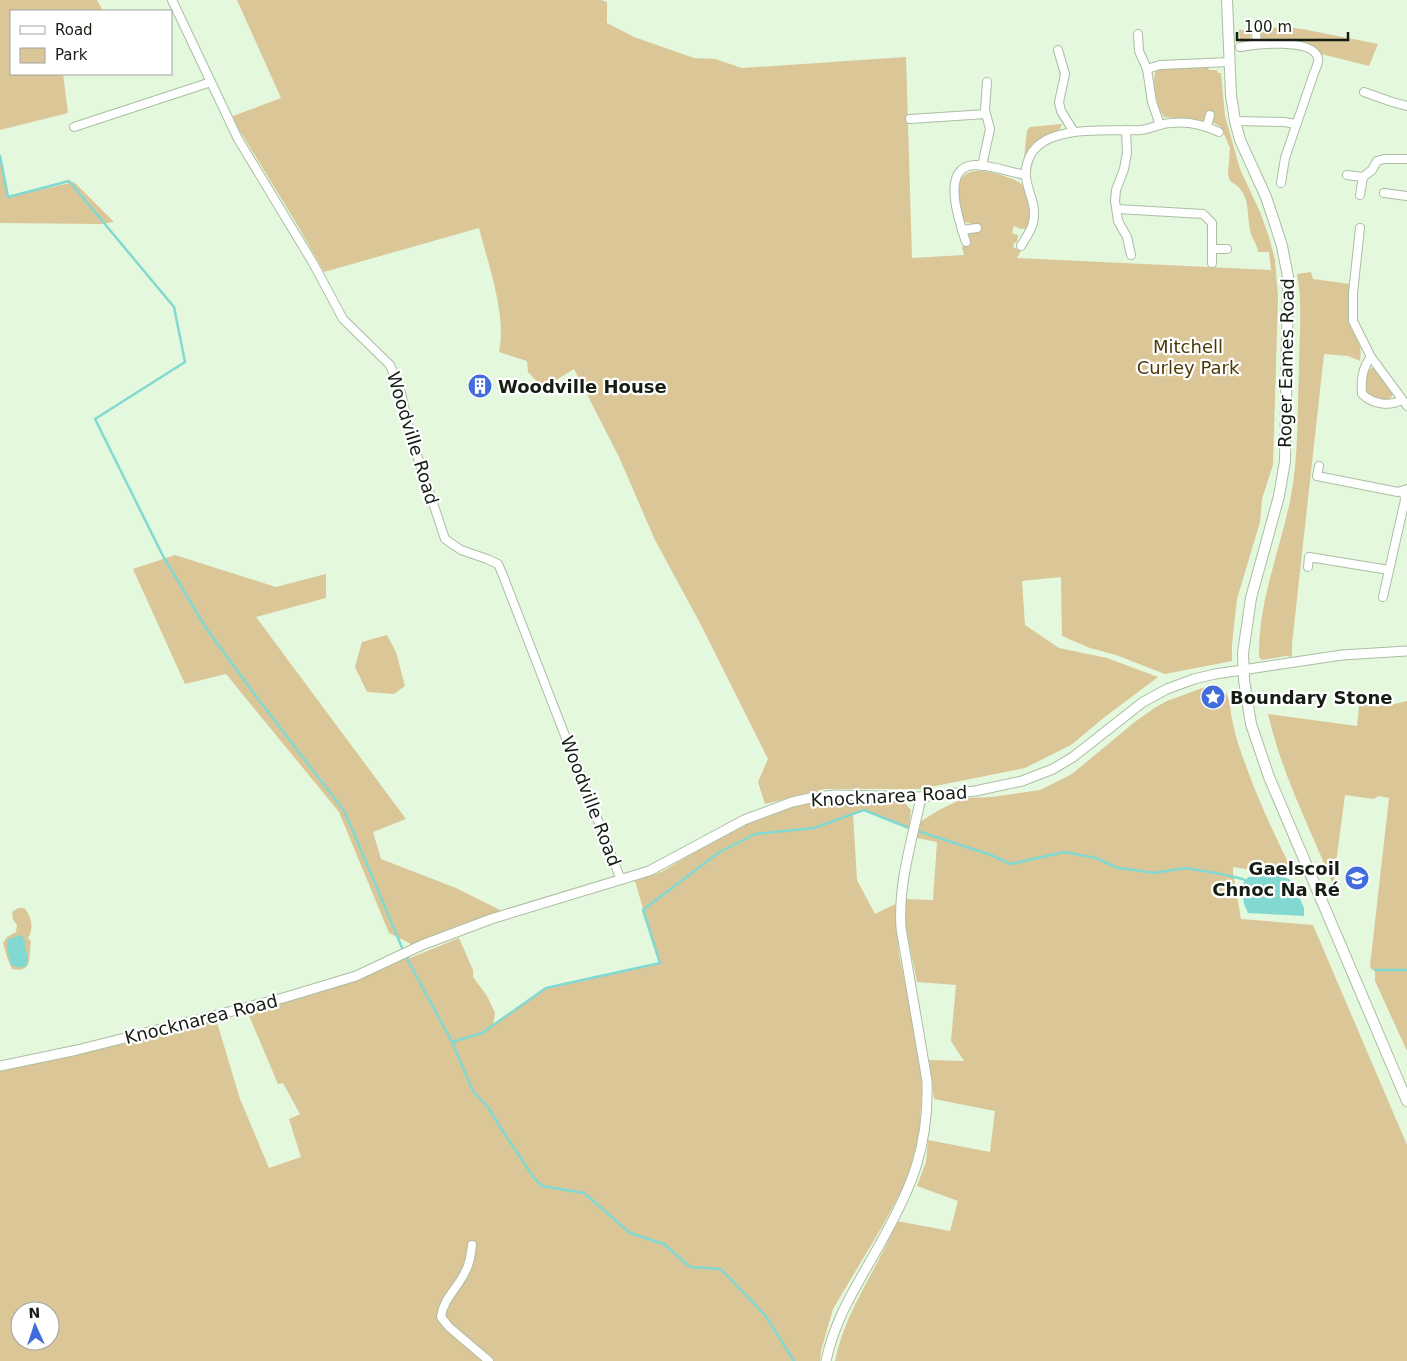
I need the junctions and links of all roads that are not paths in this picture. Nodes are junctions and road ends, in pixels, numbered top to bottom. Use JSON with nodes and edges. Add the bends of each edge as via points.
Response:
{"nodes":[{"id":1,"x":172,"y":0,"type":"edge"},
{"id":2,"x":1227,"y":0,"type":"edge"},
{"id":3,"x":1256,"y":33,"type":"dead end"},
{"id":4,"x":1138,"y":34,"type":"dead end"},
{"id":5,"x":1257,"y":44,"type":"junction"},
{"id":6,"x":1240,"y":47,"type":"dead end"},
{"id":7,"x":1058,"y":50,"type":"dead end"},
{"id":8,"x":1230,"y":62,"type":"junction"},
{"id":9,"x":1147,"y":69,"type":"junction"},
{"id":10,"x":211,"y":82,"type":"junction"},
{"id":11,"x":986,"y":82,"type":"dead end"},
{"id":12,"x":1364,"y":92,"type":"dead end"},
{"id":13,"x":1407,"y":106,"type":"edge"},
{"id":14,"x":923,"y":108,"type":"dead end"},
{"id":15,"x":986,"y":114,"type":"junction"},
{"id":16,"x":1210,"y":115,"type":"dead end"},
{"id":17,"x":923,"y":118,"type":"junction"},
{"id":18,"x":910,"y":119,"type":"dead end"},
{"id":19,"x":1235,"y":121,"type":"junction"},
{"id":20,"x":1296,"y":124,"type":"junction"},
{"id":21,"x":1160,"y":125,"type":"junction"},
{"id":22,"x":1207,"y":126,"type":"junction"},
{"id":23,"x":74,"y":127,"type":"dead end"},
{"id":24,"x":1126,"y":130,"type":"junction"},
{"id":25,"x":1074,"y":132,"type":"junction"},
{"id":26,"x":1219,"y":132,"type":"dead end"},
{"id":27,"x":1407,"y":159,"type":"edge"},
{"id":28,"x":982,"y":166,"type":"junction"},
{"id":29,"x":1025,"y":175,"type":"junction"},
{"id":30,"x":1347,"y":175,"type":"dead end"},
{"id":31,"x":1363,"y":177,"type":"junction"},
{"id":32,"x":1281,"y":182,"type":"dead end"},
{"id":33,"x":1384,"y":193,"type":"dead end"},
{"id":34,"x":1360,"y":195,"type":"dead end"},
{"id":35,"x":1407,"y":196,"type":"edge"},
{"id":36,"x":1117,"y":210,"type":"junction"},
{"id":37,"x":977,"y":228,"type":"dead end"},
{"id":38,"x":1360,"y":228,"type":"dead end"},
{"id":39,"x":962,"y":230,"type":"junction"},
{"id":40,"x":1017,"y":232,"type":"dead end"},
{"id":41,"x":1026,"y":237,"type":"junction"},
{"id":42,"x":966,"y":242,"type":"dead end"},
{"id":43,"x":1021,"y":246,"type":"dead end"},
{"id":44,"x":1212,"y":249,"type":"junction"},
{"id":45,"x":1227,"y":250,"type":"dead end"},
{"id":46,"x":1131,"y":255,"type":"dead end"},
{"id":47,"x":1212,"y":263,"type":"dead end"},
{"id":48,"x":1371,"y":357,"type":"junction"},
{"id":49,"x":1401,"y":400,"type":"junction"},
{"id":50,"x":1407,"y":406,"type":"edge"},
{"id":51,"x":1319,"y":466,"type":"dead end"},
{"id":52,"x":1406,"y":490,"type":"edge"},
{"id":53,"x":1308,"y":567,"type":"dead end"},
{"id":54,"x":1389,"y":570,"type":"junction"},
{"id":55,"x":1383,"y":597,"type":"dead end"},
{"id":56,"x":1407,"y":651,"type":"edge"},
{"id":57,"x":1244,"y":670,"type":"junction"},
{"id":58,"x":921,"y":797,"type":"junction"},
{"id":59,"x":621,"y":880,"type":"junction"},
{"id":60,"x":0,"y":1066,"type":"edge"},
{"id":61,"x":1407,"y":1100,"type":"edge"},
{"id":62,"x":472,"y":1245,"type":"dead end"},
{"id":63,"x":489,"y":1361,"type":"edge"},
{"id":64,"x":826,"y":1361,"type":"edge"}],
"edges":[{"from":1,"to":10,"type":"street","name":"Woodville Road"},
{"from":2,"to":8,"type":"main road","name":"Roger Eames Road"},
{"from":3,"to":5,"type":"street"},
{"from":4,"to":9,"type":"street","via":[[1139,52]]},
{"from":5,"to":6,"type":"street"},
{"from":5,"to":20,"type":"street","via":[[1306,48],[1317,56]]},
{"from":7,"to":25,"type":"street","via":[[1066,74],[1059,102]]},
{"from":8,"to":9,"type":"street","via":[[1160,65]]},
{"from":8,"to":19,"type":"main road","name":"Roger Eames Road"},
{"from":9,"to":21,"type":"street","via":[[1152,102]]},
{"from":10,"to":23,"type":"street"},
{"from":10,"to":59,"type":"street","name":"Woodville Road","via":[[238,139],[343,319],[390,365],[445,539],[461,550],[498,564]]},
{"from":11,"to":15,"type":"street"},
{"from":12,"to":13,"type":"street"},
{"from":14,"to":17,"type":"street"},
{"from":15,"to":17,"type":"street"},
{"from":15,"to":28,"type":"street","via":[[990,129]]},
{"from":16,"to":22,"type":"street"},
{"from":17,"to":18,"type":"street"},
{"from":19,"to":20,"type":"street"},
{"from":19,"to":57,"type":"main road","name":"Roger Eames Road","via":[[1276,224],[1288,282],[1285,461],[1279,496],[1251,598],[1244,637]]},
{"from":20,"to":32,"type":"street"},
{"from":21,"to":22,"type":"street","via":[[1171,122]]},
{"from":21,"to":24,"type":"street"},
{"from":22,"to":26,"type":"street"},
{"from":24,"to":25,"type":"street"},
{"from":24,"to":36,"type":"street","via":[[1124,169],[1116,190]]},
{"from":25,"to":29,"type":"street","via":[[1042,143],[1031,154]]},
{"from":27,"to":31,"type":"street","via":[[1377,161]]},
{"from":28,"to":29,"type":"street"},
{"from":28,"to":39,"type":"street","via":[[973,165],[958,173],[954,193]]},
{"from":29,"to":41,"type":"street","via":[[1034,209],[1033,222]]},
{"from":30,"to":31,"type":"street"},
{"from":31,"to":34,"type":"street"},
{"from":33,"to":35,"type":"street"},
{"from":36,"to":44,"type":"street","via":[[1203,214],[1212,223]]},
{"from":36,"to":46,"type":"street"},
{"from":37,"to":39,"type":"street"},
{"from":38,"to":48,"type":"street","via":[[1353,321]]},
{"from":39,"to":42,"type":"street"},
{"from":40,"to":41,"type":"street"},
{"from":41,"to":43,"type":"street"},
{"from":44,"to":45,"type":"street"},
{"from":44,"to":47,"type":"street"},
{"from":48,"to":49,"type":"street"},
{"from":48,"to":49,"type":"street","via":[[1362,374],[1362,394],[1383,404]]},
{"from":49,"to":50,"type":"street"},
{"from":51,"to":52,"type":"street","via":[[1317,476],[1398,492]]},
{"from":52,"to":54,"type":"street"},
{"from":53,"to":54,"type":"street","via":[[1309,557]]},
{"from":54,"to":55,"type":"street"},
{"from":56,"to":57,"type":"street","name":"Knocknarea Road","via":[[1342,655]]},
{"from":57,"to":58,"type":"street","name":"Knocknarea Road","via":[[1194,679],[1152,696],[1072,757],[1033,778],[975,792]]},
{"from":57,"to":61,"type":"main road","name":"Roger Eames Road","via":[[1247,702],[1259,751]]},
{"from":58,"to":59,"type":"street","name":"Knocknarea Road","via":[[835,795],[792,802],[719,832],[664,865]]},
{"from":58,"to":64,"type":"street","via":[[903,877],[900,907],[927,1081],[924,1135],[912,1180],[846,1304]]},
{"from":59,"to":60,"type":"street","name":"Knocknarea Road","via":[[491,919],[411,950],[356,976],[292,996]]},
{"from":62,"to":63,"type":"street","via":[[466,1272],[442,1308],[441,1317]]}]}
